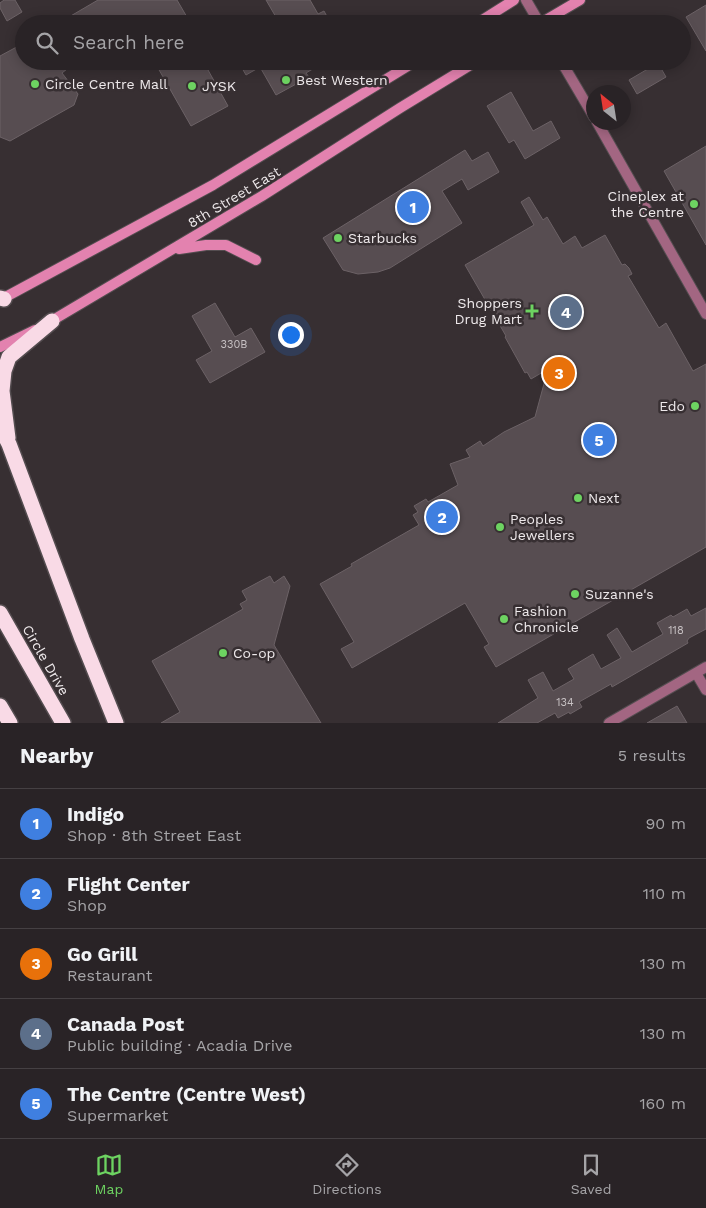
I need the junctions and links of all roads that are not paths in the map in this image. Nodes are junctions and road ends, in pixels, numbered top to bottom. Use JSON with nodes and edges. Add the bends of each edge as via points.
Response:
{"nodes":[{"id":1,"x":514,"y":0,"type":"edge"},
{"id":2,"x":526,"y":0,"type":"edge"},
{"id":3,"x":580,"y":0,"type":"edge"},
{"id":4,"x":490,"y":15,"type":"edge"},
{"id":5,"x":535,"y":15,"type":"edge"},
{"id":6,"x":555,"y":15,"type":"edge"},
{"id":7,"x":401,"y":70,"type":"edge"},
{"id":8,"x":462,"y":70,"type":"edge"},
{"id":9,"x":566,"y":70,"type":"edge"},
{"id":10,"x":586,"y":103,"type":"edge"},
{"id":11,"x":602,"y":130,"type":"edge"},
{"id":12,"x":173,"y":250,"type":"junction"},
{"id":13,"x":256,"y":260,"type":"dead end"},
{"id":14,"x":1,"y":299,"type":"edge"},
{"id":15,"x":706,"y":314,"type":"edge"},
{"id":16,"x":52,"y":321,"type":"junction"},
{"id":17,"x":0,"y":347,"type":"edge"},
{"id":18,"x":0,"y":427,"type":"edge"},
{"id":19,"x":9,"y":444,"type":"junction"},
{"id":20,"x":0,"y":613,"type":"edge"},
{"id":21,"x":706,"y":667,"type":"edge"},
{"id":22,"x":696,"y":673,"type":"junction"},
{"id":23,"x":706,"y":690,"type":"edge"},
{"id":24,"x":0,"y":706,"type":"edge"},
{"id":25,"x":10,"y":723,"type":"edge"},
{"id":26,"x":63,"y":723,"type":"edge"},
{"id":27,"x":116,"y":723,"type":"edge"},
{"id":28,"x":609,"y":723,"type":"edge"}],
"edges":[{"from":1,"to":4,"type":"main road"},
{"from":2,"to":5,"type":"street"},
{"from":3,"to":6,"type":"main road"},
{"from":7,"to":14,"type":"main road","name":"8th Street East","via":[[212,185]]},
{"from":8,"to":12,"type":"main road","name":"8th Street East"},
{"from":9,"to":10,"type":"street"},
{"from":11,"to":15,"type":"street"},
{"from":12,"to":13,"type":"main road","via":[[226,245]]},
{"from":12,"to":16,"type":"main road","name":"8th Street East"},
{"from":16,"to":17,"type":"main road","name":"8th Street East"},
{"from":16,"to":19,"type":"highway","via":[[10,357],[4,372],[2,398]]},
{"from":18,"to":19,"type":"highway"},
{"from":19,"to":27,"type":"highway"},
{"from":20,"to":26,"type":"highway","name":"Circle Drive"},
{"from":21,"to":22,"type":"street"},
{"from":22,"to":23,"type":"street"},
{"from":22,"to":28,"type":"street"},
{"from":24,"to":25,"type":"highway"}]}
